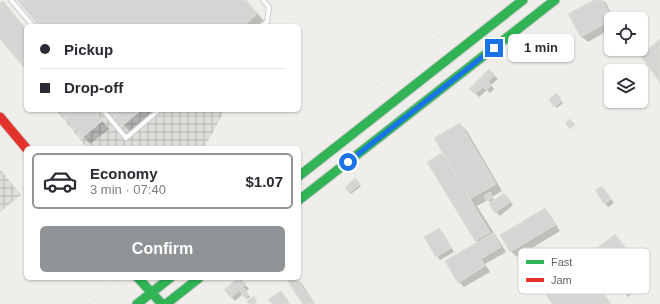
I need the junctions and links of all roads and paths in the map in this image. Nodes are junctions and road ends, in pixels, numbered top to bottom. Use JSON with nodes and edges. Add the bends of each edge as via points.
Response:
{"nodes":[{"id":1,"x":11,"y":0,"type":"edge"},
{"id":2,"x":263,"y":0,"type":"edge"},
{"id":3,"x":524,"y":0,"type":"edge"},
{"id":4,"x":555,"y":0,"type":"edge"},
{"id":5,"x":31,"y":24,"type":"edge"},
{"id":6,"x":264,"y":24,"type":"edge"},
{"id":7,"x":105,"y":112,"type":"edge"},
{"id":8,"x":157,"y":112,"type":"edge"},
{"id":9,"x":0,"y":117,"type":"edge"},
{"id":10,"x":25,"y":146,"type":"edge"},
{"id":11,"x":301,"y":174,"type":"edge"},
{"id":12,"x":301,"y":198,"type":"edge"},
{"id":13,"x":140,"y":280,"type":"edge"},
{"id":14,"x":167,"y":280,"type":"edge"},
{"id":15,"x":196,"y":280,"type":"edge"},
{"id":16,"x":151,"y":292,"type":"junction"},
{"id":17,"x":137,"y":304,"type":"edge"},
{"id":18,"x":162,"y":304,"type":"edge"},
{"id":19,"x":166,"y":304,"type":"edge"}],
"edges":[{"from":1,"to":5,"type":"lane"},
{"from":2,"to":6,"type":"lane","via":[[269,7]]},
{"from":3,"to":11,"type":"main road"},
{"from":4,"to":12,"type":"main road"},
{"from":7,"to":8,"type":"lane","via":[[126,138]]},
{"from":9,"to":10,"type":"main road"},
{"from":13,"to":16,"type":"main road"},
{"from":14,"to":16,"type":"main road"},
{"from":15,"to":19,"type":"main road"},
{"from":16,"to":17,"type":"main road"},
{"from":16,"to":18,"type":"main road"}]}
